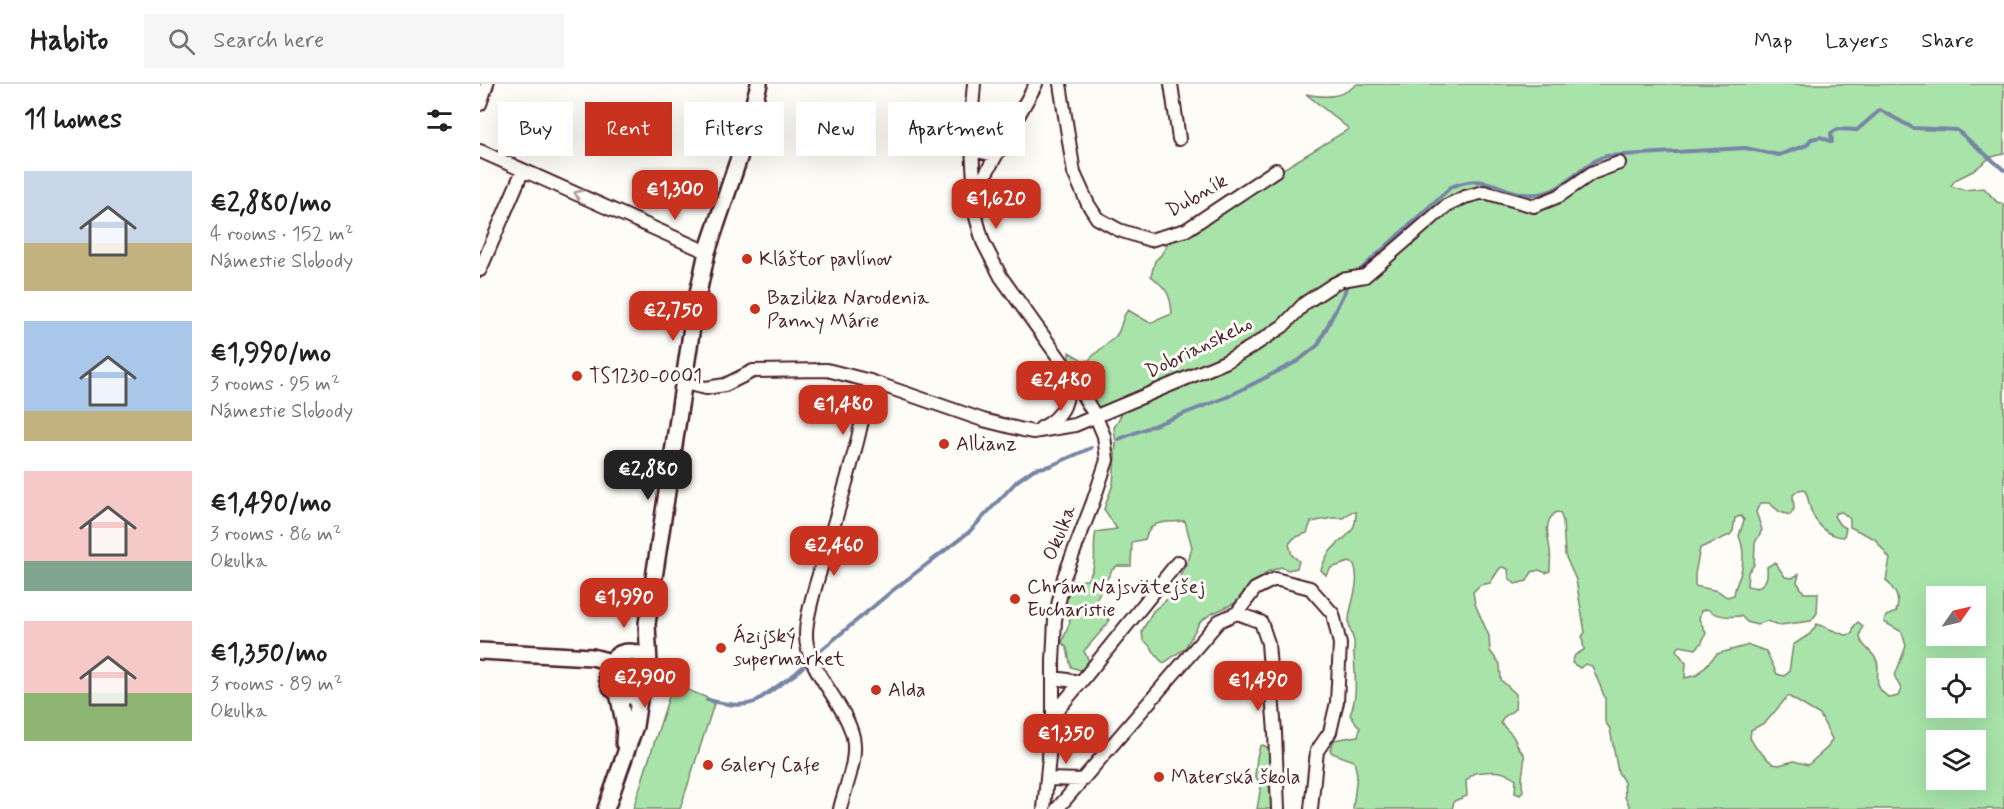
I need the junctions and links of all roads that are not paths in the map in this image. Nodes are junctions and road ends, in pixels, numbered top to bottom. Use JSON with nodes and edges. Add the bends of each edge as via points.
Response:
{"nodes":[{"id":1,"x":487,"y":84,"type":"edge"},
{"id":2,"x":759,"y":84,"type":"edge"},
{"id":3,"x":974,"y":84,"type":"edge"},
{"id":4,"x":1036,"y":84,"type":"edge"},
{"id":5,"x":1060,"y":84,"type":"edge"},
{"id":6,"x":1171,"y":84,"type":"edge"},
{"id":7,"x":972,"y":102,"type":"edge"},
{"id":8,"x":1025,"y":103,"type":"edge"},
{"id":9,"x":480,"y":104,"type":"edge"},
{"id":10,"x":1179,"y":139,"type":"dead end"},
{"id":11,"x":480,"y":151,"type":"edge"},
{"id":12,"x":972,"y":156,"type":"edge"},
{"id":13,"x":994,"y":156,"type":"edge"},
{"id":14,"x":1619,"y":163,"type":"dead end"},
{"id":15,"x":523,"y":170,"type":"junction"},
{"id":16,"x":1276,"y":170,"type":"dead end"},
{"id":17,"x":975,"y":192,"type":"junction"},
{"id":18,"x":707,"y":252,"type":"junction"},
{"id":19,"x":480,"y":270,"type":"edge"},
{"id":20,"x":1067,"y":369,"type":"junction"},
{"id":21,"x":870,"y":381,"type":"junction"},
{"id":22,"x":683,"y":383,"type":"junction"},
{"id":23,"x":1096,"y":417,"type":"junction"},
{"id":24,"x":1033,"y":432,"type":"junction"},
{"id":25,"x":1179,"y":562,"type":"dead end"},
{"id":26,"x":1237,"y":613,"type":"junction"},
{"id":27,"x":647,"y":624,"type":"junction"},
{"id":28,"x":480,"y":651,"type":"edge"},
{"id":29,"x":626,"y":653,"type":"junction"},
{"id":30,"x":572,"y":657,"type":"junction"},
{"id":31,"x":611,"y":662,"type":"junction"},
{"id":32,"x":649,"y":665,"type":"junction"},
{"id":33,"x":1054,"y":678,"type":"junction"},
{"id":34,"x":1081,"y":682,"type":"junction"},
{"id":35,"x":614,"y":688,"type":"junction"},
{"id":36,"x":640,"y":693,"type":"junction"},
{"id":37,"x":1053,"y":715,"type":"junction"},
{"id":38,"x":624,"y":755,"type":"junction"},
{"id":39,"x":1048,"y":779,"type":"junction"},
{"id":40,"x":1083,"y":780,"type":"junction"},
{"id":41,"x":606,"y":809,"type":"edge"},
{"id":42,"x":840,"y":809,"type":"edge"},
{"id":43,"x":1044,"y":809,"type":"edge"},
{"id":44,"x":1058,"y":809,"type":"edge"},
{"id":45,"x":1278,"y":809,"type":"edge"},
{"id":46,"x":1311,"y":809,"type":"edge"}],
"edges":[{"from":1,"to":9,"type":"street"},
{"from":2,"to":18,"type":"street"},
{"from":3,"to":7,"type":"street"},
{"from":4,"to":8,"type":"street"},
{"from":5,"to":16,"type":"street","name":"Dubník","via":[[1074,173],[1097,218],[1119,230],[1150,240],[1186,230]]},
{"from":6,"to":10,"type":"street"},
{"from":11,"to":15,"type":"street"},
{"from":12,"to":17,"type":"street"},
{"from":13,"to":17,"type":"street"},
{"from":14,"to":23,"type":"street","name":"Dobrianskeho","via":[[1592,173],[1559,196],[1534,206],[1484,192],[1446,206],[1365,276],[1342,280],[1305,303],[1283,326],[1253,346]]},
{"from":18,"to":15,"type":"street","one_way":true},
{"from":15,"to":19,"type":"street"},
{"from":17,"to":20,"type":"street","via":[[983,242],[1001,277]]},
{"from":18,"to":22,"type":"street"},
{"from":20,"to":23,"type":"street"},
{"from":20,"to":24,"type":"street","via":[[1069,392],[1063,411]]},
{"from":21,"to":22,"type":"street","name":"Dobrianskeho","via":[[827,370],[753,371],[725,385],[706,388]]},
{"from":21,"to":24,"type":"street","name":"Dobrianskeho","via":[[983,420]]},
{"from":21,"to":42,"type":"street","via":[[806,634],[812,661],[846,719],[853,739],[854,755]]},
{"from":22,"to":27,"type":"street"},
{"from":23,"to":24,"type":"street","name":"Dobrianskeho"},
{"from":23,"to":33,"type":"street","name":"Okulka","via":[[1107,460],[1064,577],[1055,620]]},
{"from":25,"to":34,"type":"street"},
{"from":26,"to":40,"type":"street","via":[[1219,621]]},
{"from":26,"to":45,"type":"street","via":[[1261,622],[1268,643]]},
{"from":26,"to":46,"type":"street","via":[[1255,589],[1275,579],[1310,588],[1333,614],[1340,644],[1337,702],[1330,732],[1317,751]]},
{"from":27,"to":29,"type":"street"},
{"from":27,"to":32,"type":"street"},
{"from":28,"to":30,"type":"street"},
{"from":29,"to":31,"type":"street"},
{"from":29,"to":32,"type":"street","via":[[640,655]]},
{"from":30,"to":31,"type":"street"},
{"from":30,"to":35,"type":"street","via":[[597,669]]},
{"from":31,"to":35,"type":"street","via":[[608,669]]},
{"from":32,"to":36,"type":"street","via":[[649,684]]},
{"from":33,"to":34,"type":"street"},
{"from":33,"to":37,"type":"street","name":"Okulka"},
{"from":34,"to":37,"type":"street"},
{"from":35,"to":36,"type":"street","via":[[629,696]]},
{"from":35,"to":38,"type":"street","via":[[625,727]]},
{"from":36,"to":38,"type":"street","via":[[635,726]]},
{"from":37,"to":39,"type":"street","name":"Okulka"},
{"from":38,"to":41,"type":"street"},
{"from":39,"to":40,"type":"street"},
{"from":39,"to":43,"type":"street","name":"Okulka"},
{"from":40,"to":44,"type":"street"}]}
